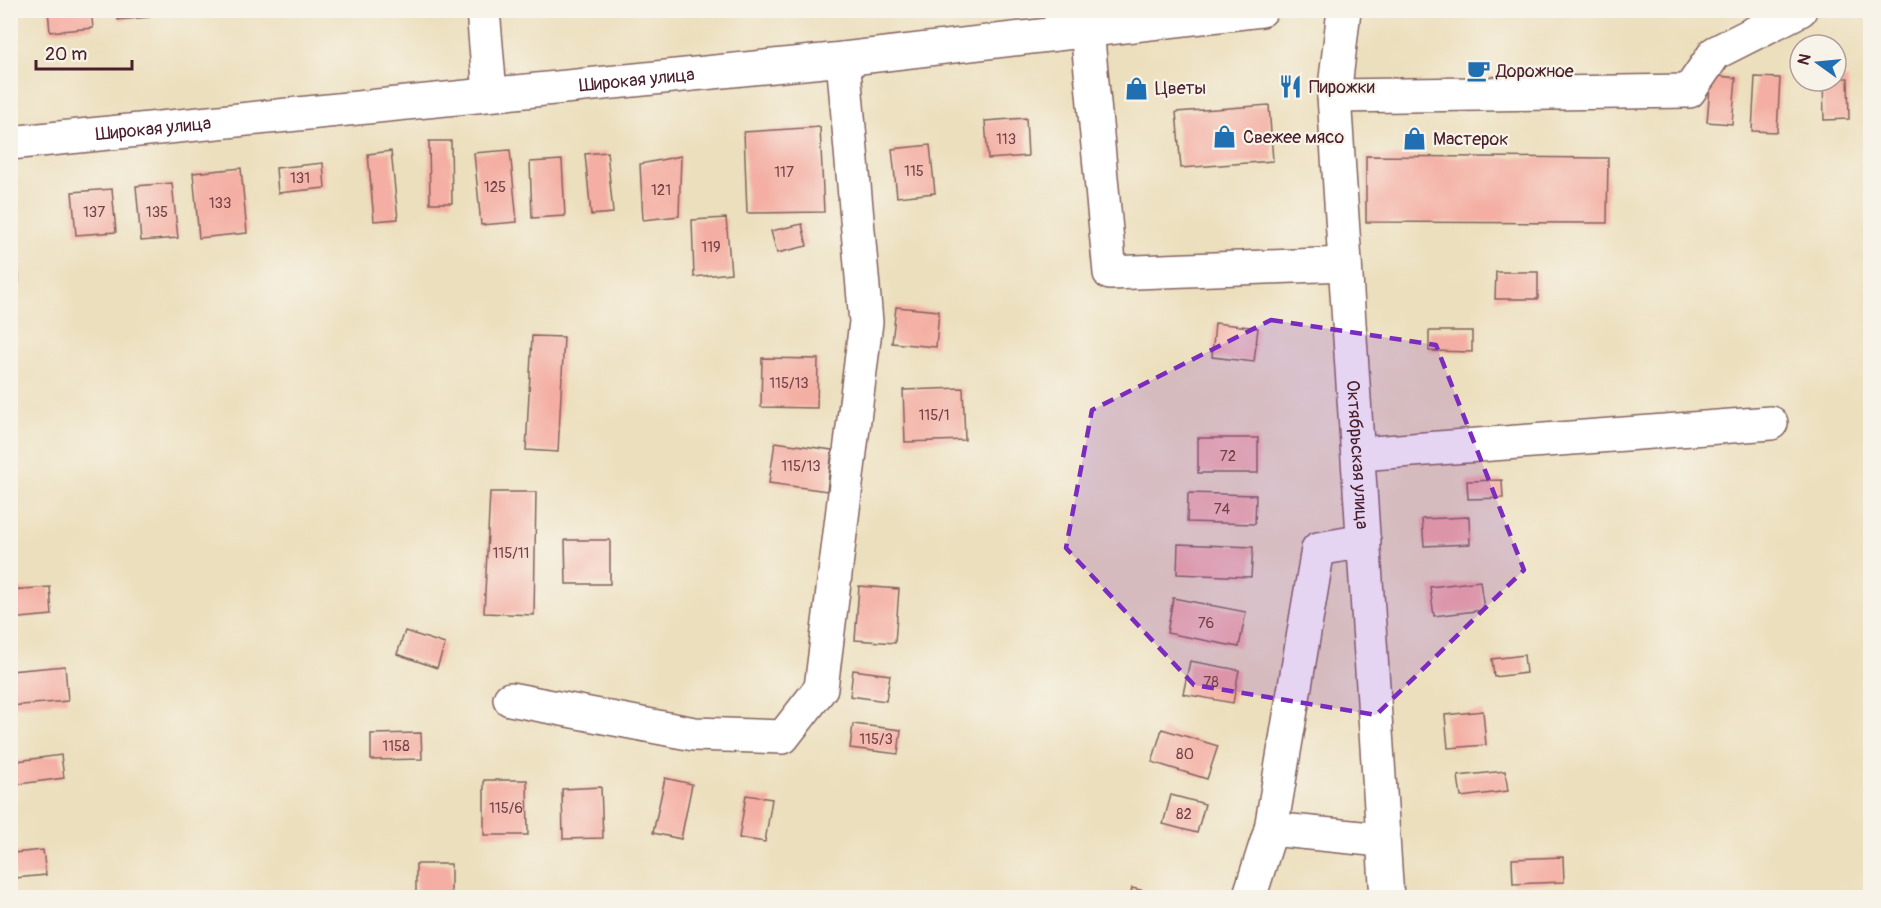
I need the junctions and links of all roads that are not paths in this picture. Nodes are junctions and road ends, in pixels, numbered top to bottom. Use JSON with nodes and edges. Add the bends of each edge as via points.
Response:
{"nodes":[{"id":1,"x":483,"y":10,"type":"edge"},
{"id":2,"x":1261,"y":10,"type":"edge"},
{"id":3,"x":1344,"y":10,"type":"edge"},
{"id":4,"x":1800,"y":10,"type":"edge"},
{"id":5,"x":1070,"y":24,"type":"edge"},
{"id":6,"x":843,"y":59,"type":"junction"},
{"id":7,"x":490,"y":93,"type":"junction"},
{"id":8,"x":1334,"y":96,"type":"junction"},
{"id":9,"x":10,"y":143,"type":"edge"},
{"id":10,"x":1345,"y":264,"type":"junction"},
{"id":11,"x":1771,"y":423,"type":"dead end"},
{"id":12,"x":1359,"y":454,"type":"junction"},
{"id":13,"x":1364,"y":541,"type":"junction"},
{"id":14,"x":510,"y":699,"type":"dead end"},
{"id":15,"x":1271,"y":829,"type":"junction"},
{"id":16,"x":1381,"y":840,"type":"junction"},
{"id":17,"x":1249,"y":897,"type":"edge"},
{"id":18,"x":1387,"y":897,"type":"edge"}],
"edges":[{"from":1,"to":7,"type":"main road"},
{"from":2,"to":5,"type":"main road","name":"Широкая улица"},
{"from":3,"to":8,"type":"main road","name":"Октябрьская улица"},
{"from":4,"to":8,"type":"main road","via":[[1715,53],[1689,91]]},
{"from":5,"to":6,"type":"main road","name":"Широкая улица"},
{"from":5,"to":10,"type":"main road","via":[[1110,273]]},
{"from":6,"to":7,"type":"main road","name":"Широкая улица"},
{"from":6,"to":14,"type":"main road","via":[[866,322],[821,688],[783,737],[694,734]]},
{"from":7,"to":9,"type":"main road","name":"Широкая улица"},
{"from":8,"to":10,"type":"main road","name":"Октябрьская улица"},
{"from":10,"to":12,"type":"main road","name":"Октябрьская улица"},
{"from":11,"to":12,"type":"main road"},
{"from":12,"to":13,"type":"main road","name":"Октябрьская улица"},
{"from":13,"to":15,"type":"main road","via":[[1318,549]]},
{"from":13,"to":16,"type":"main road","name":"Октябрьская улица"},
{"from":15,"to":16,"type":"main road"},
{"from":15,"to":17,"type":"main road"},
{"from":16,"to":18,"type":"main road","name":"Октябрьская улица"}]}
